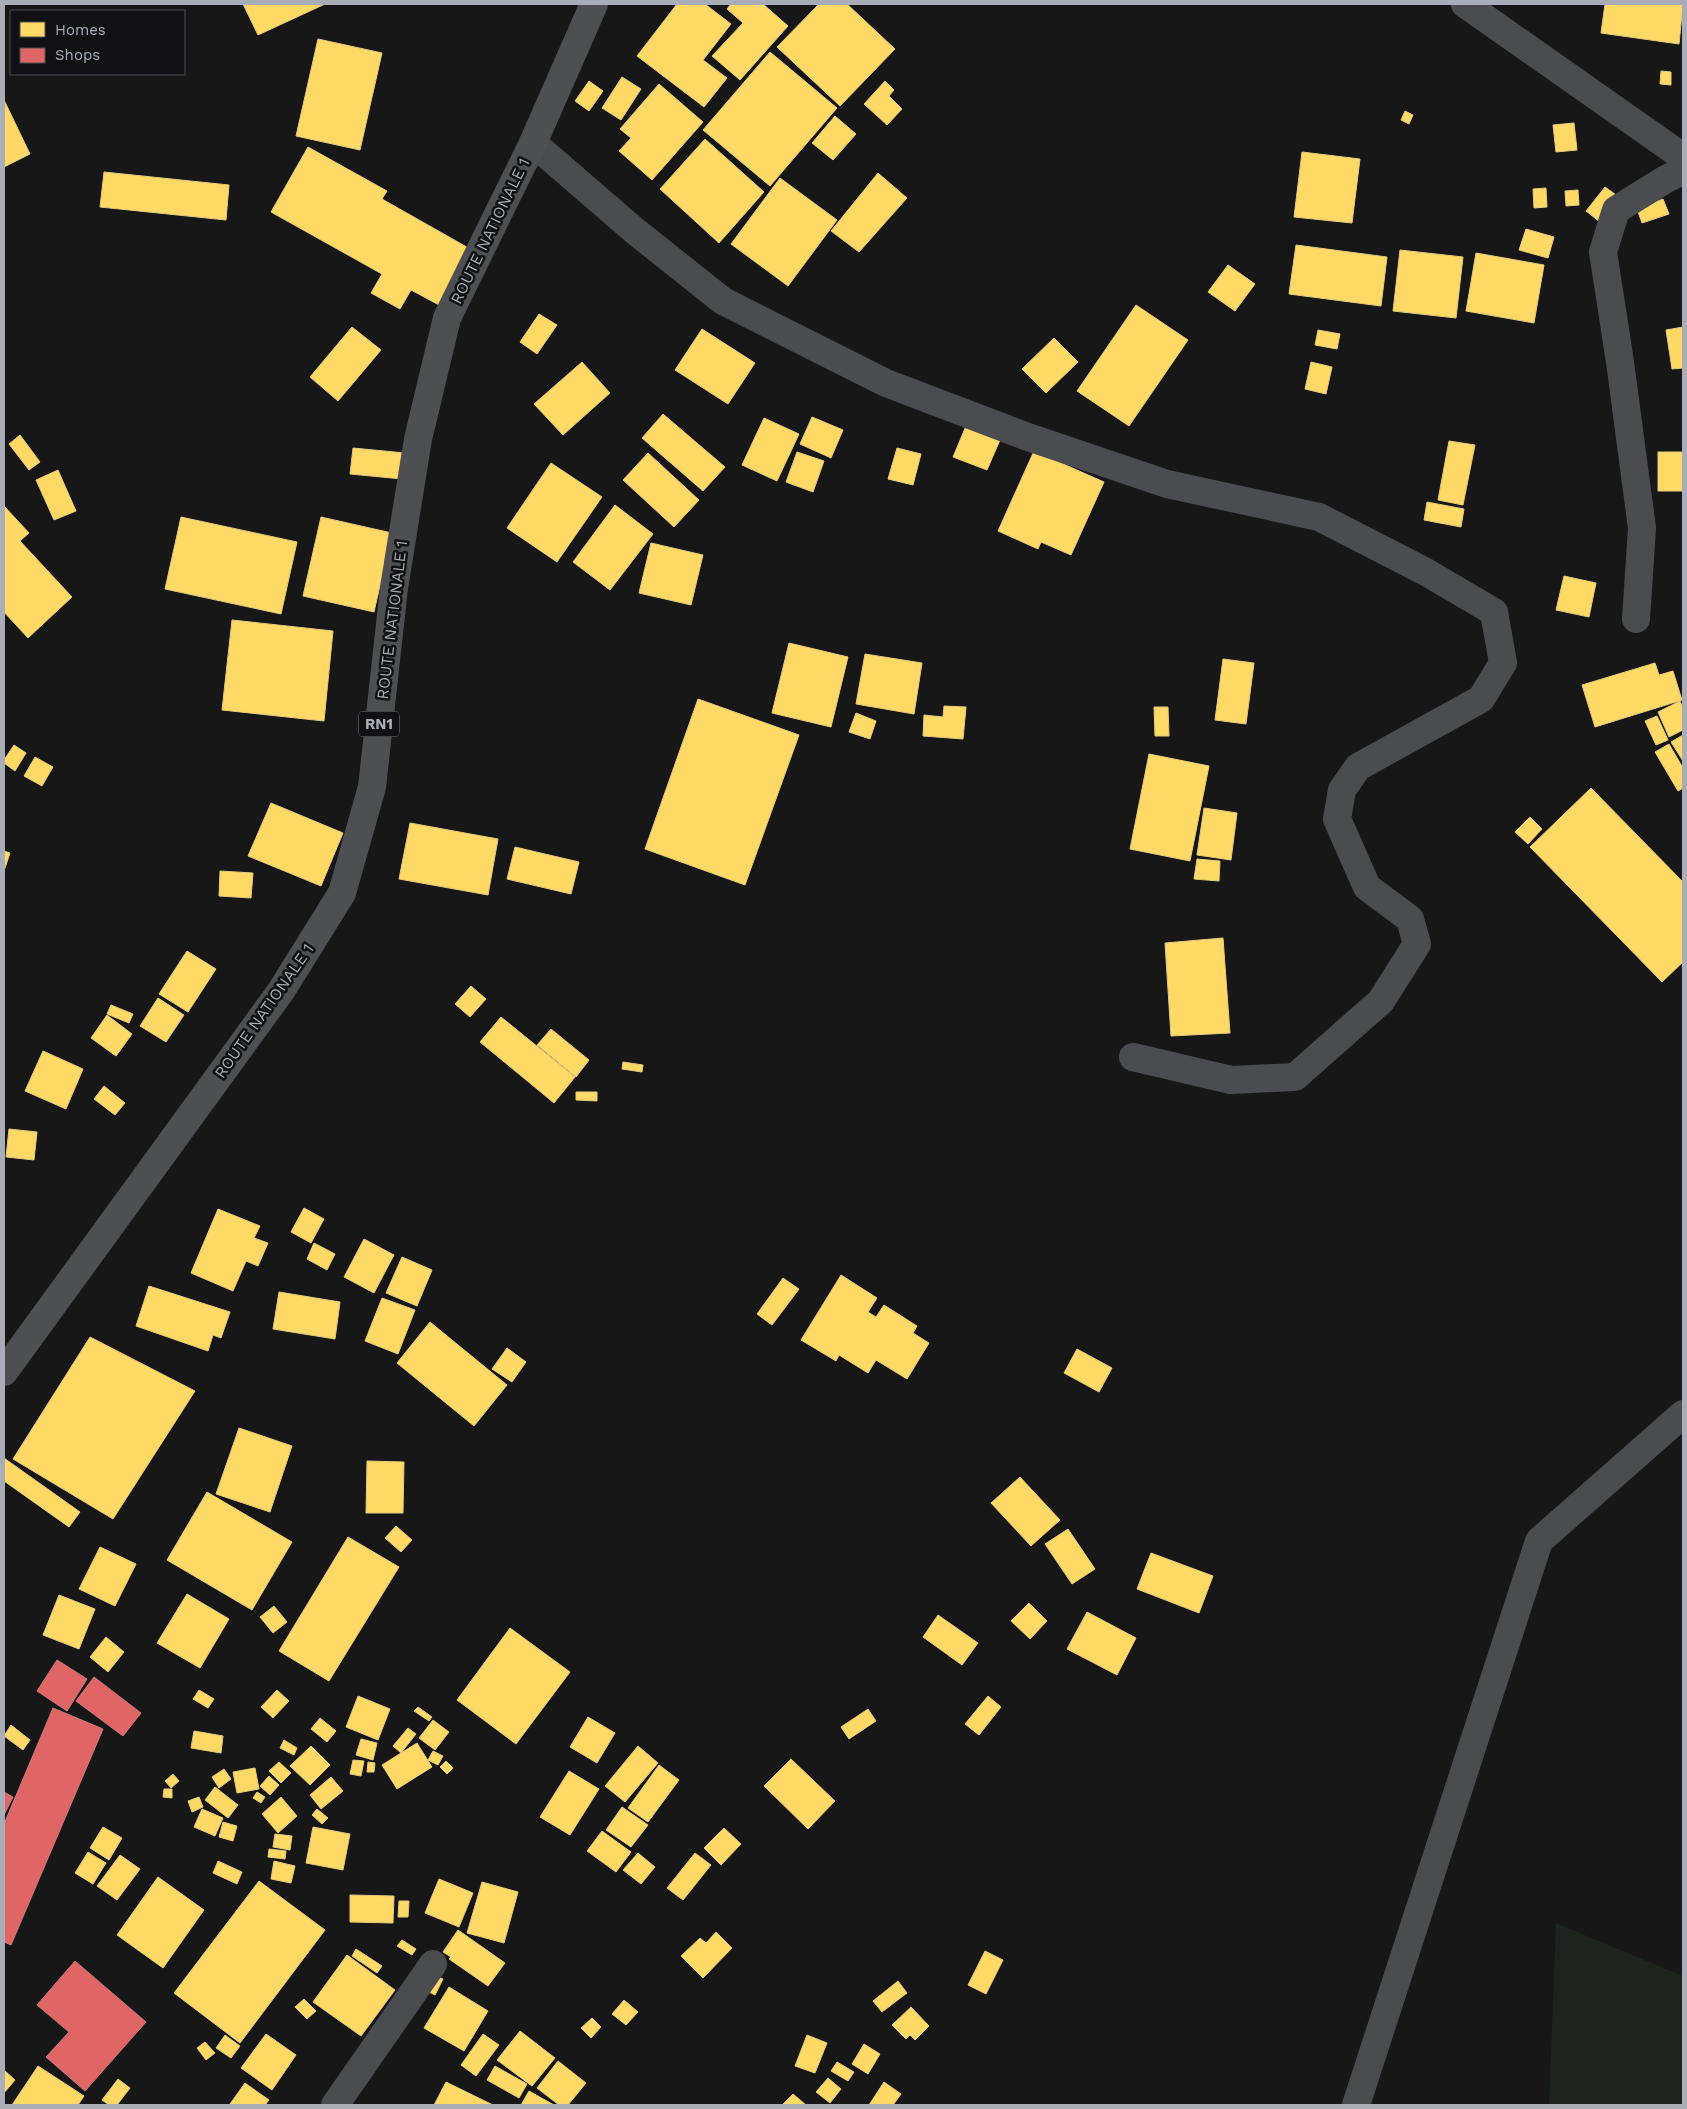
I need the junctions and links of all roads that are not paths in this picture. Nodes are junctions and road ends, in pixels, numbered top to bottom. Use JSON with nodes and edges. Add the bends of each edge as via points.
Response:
{"nodes":[{"id":1,"x":594,"y":4,"type":"edge"},
{"id":2,"x":1465,"y":4,"type":"edge"},
{"id":3,"x":534,"y":143,"type":"junction"},
{"id":4,"x":1683,"y":157,"type":"edge"},
{"id":5,"x":1683,"y":171,"type":"edge"},
{"id":6,"x":1636,"y":619,"type":"dead end"},
{"id":7,"x":1132,"y":1056,"type":"dead end"},
{"id":8,"x":4,"y":1372,"type":"edge"},
{"id":9,"x":1683,"y":1414,"type":"edge"},
{"id":10,"x":433,"y":1964,"type":"dead end"},
{"id":11,"x":335,"y":2105,"type":"edge"},
{"id":12,"x":1356,"y":2105,"type":"edge"}],
"edges":[{"from":1,"to":3,"type":"main road","name":"ROUTE NATIONALE 1","number":"RN1"},
{"from":2,"to":4,"type":"street"},
{"from":3,"to":7,"type":"street","via":[[635,231],[723,301],[886,382],[1025,436],[1167,484],[1319,517],[1426,572],[1494,612],[1503,663],[1481,699],[1358,767],[1342,790],[1337,819],[1367,887],[1410,919],[1417,944],[1381,1002],[1295,1077],[1231,1080]]},
{"from":3,"to":8,"type":"main road","name":"ROUTE NATIONALE 1","number":"RN1","via":[[447,318],[418,439],[394,588],[372,787],[342,893],[282,991]]},
{"from":5,"to":6,"type":"street","via":[[1666,178],[1616,210],[1603,252],[1642,528]]},
{"from":9,"to":12,"type":"street","via":[[1539,1540]]},
{"from":10,"to":11,"type":"street"}]}
